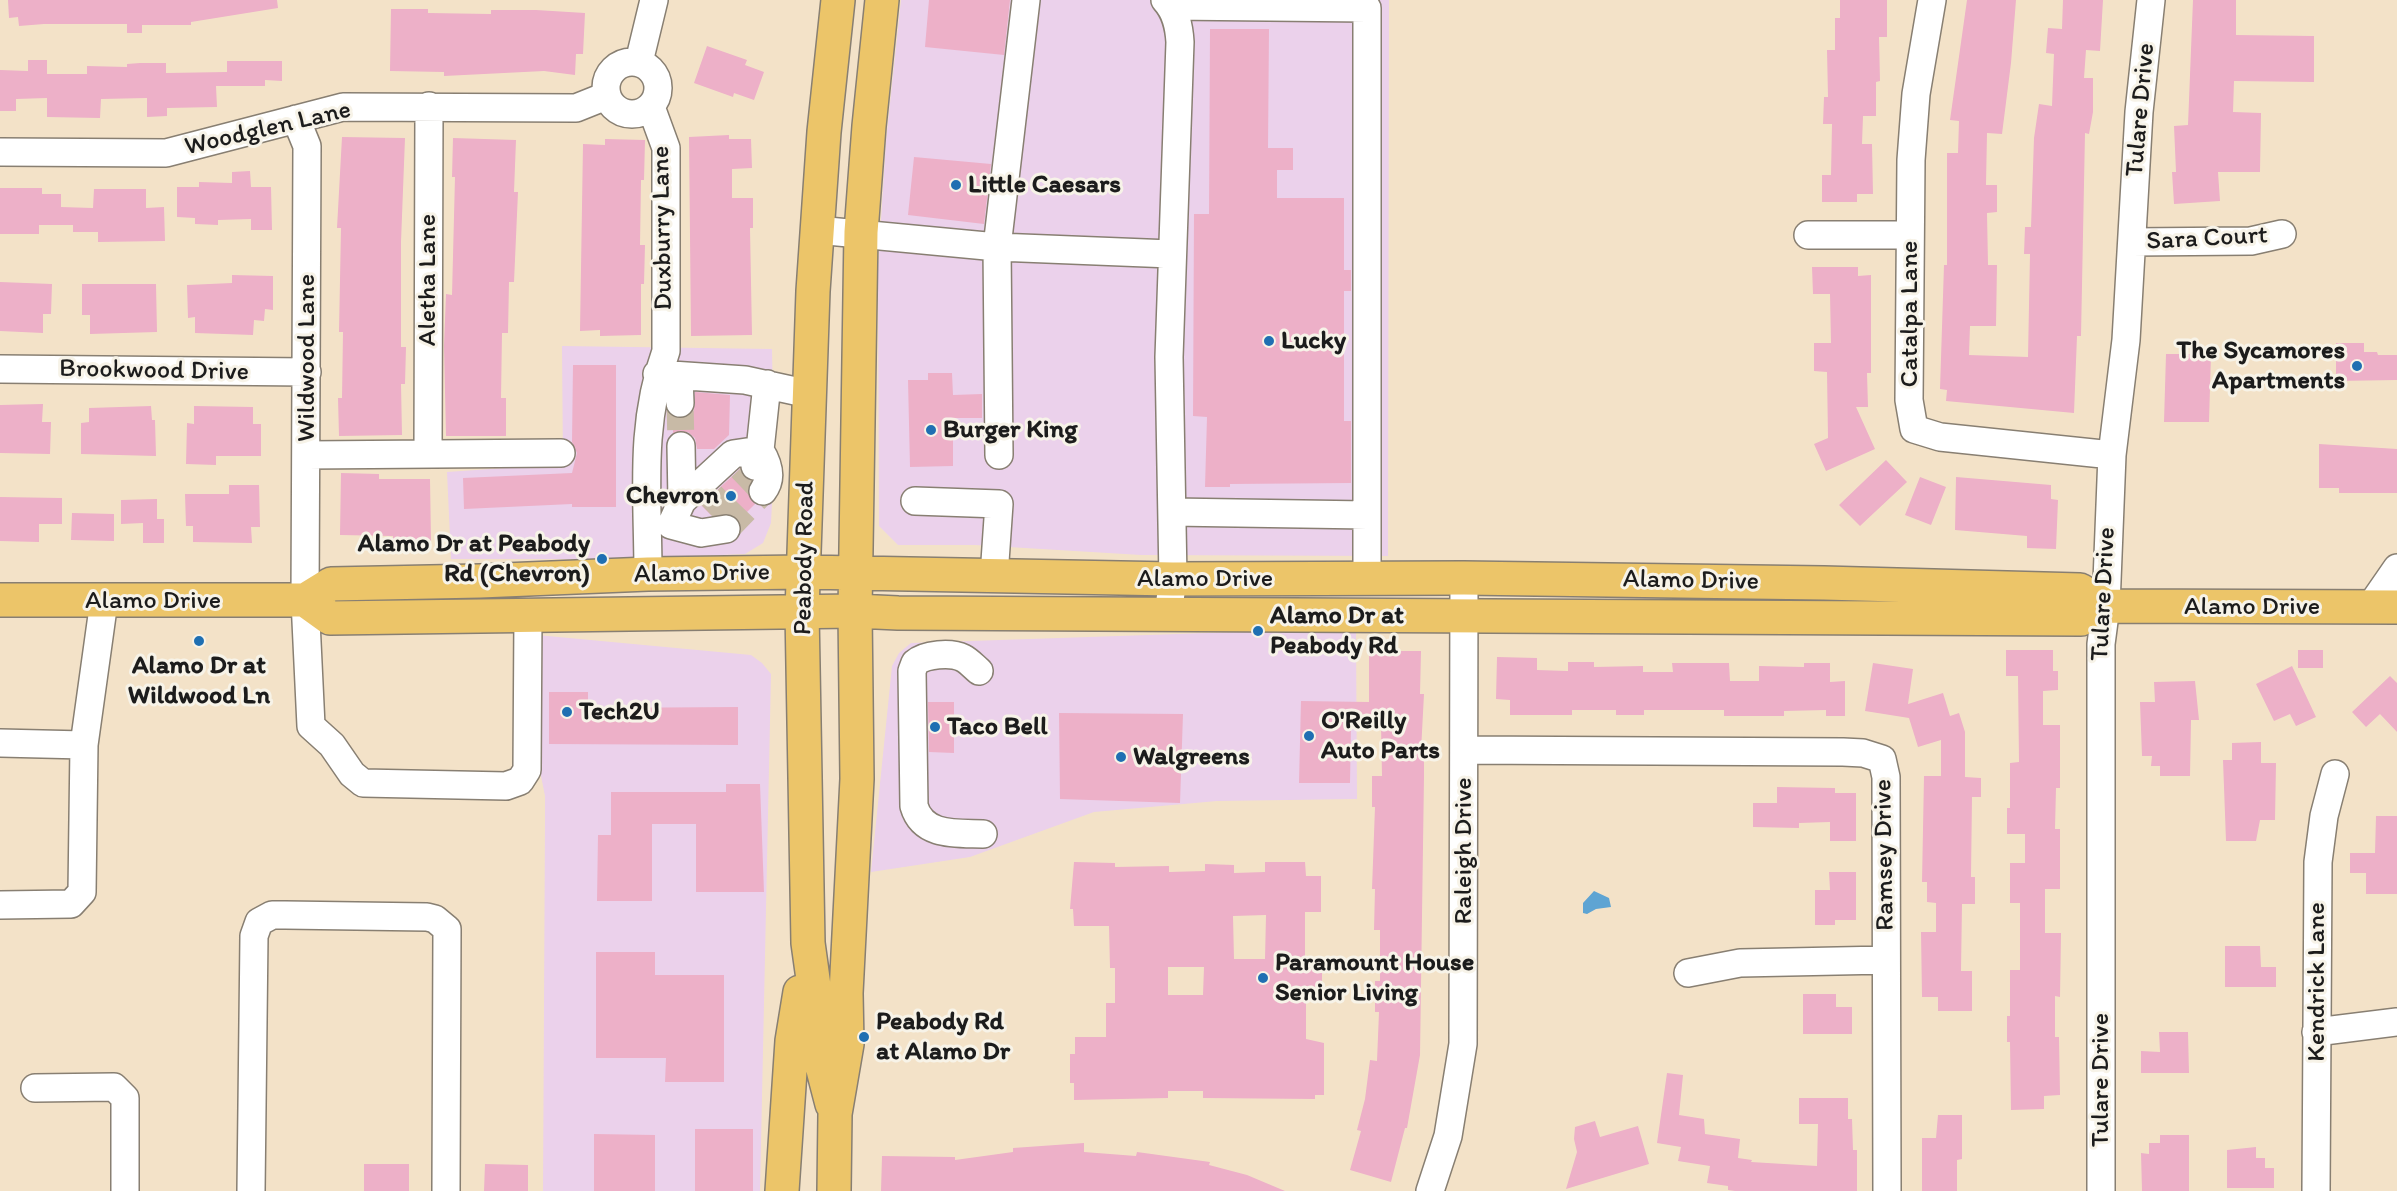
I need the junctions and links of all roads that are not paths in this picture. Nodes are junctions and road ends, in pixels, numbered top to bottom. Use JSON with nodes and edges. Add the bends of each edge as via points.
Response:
{"nodes":[{"id":1,"x":838,"y":0,"type":"edge"},
{"id":2,"x":882,"y":0,"type":"edge"},
{"id":3,"x":1026,"y":0,"type":"edge"},
{"id":4,"x":1932,"y":0,"type":"edge"},
{"id":5,"x":2151,"y":0,"type":"edge"},
{"id":6,"x":646,"y":2,"type":"edge"},
{"id":7,"x":1168,"y":3,"type":"edge"},
{"id":8,"x":639,"y":62,"type":"junction"},
{"id":9,"x":606,"y":96,"type":"junction"},
{"id":10,"x":429,"y":106,"type":"junction"},
{"id":11,"x":651,"y":107,"type":"junction"},
{"id":12,"x":296,"y":119,"type":"junction"},
{"id":13,"x":0,"y":152,"type":"edge"},
{"id":14,"x":817,"y":230,"type":"junction"},
{"id":15,"x":861,"y":232,"type":"junction"},
{"id":16,"x":2282,"y":234,"type":"dead end"},
{"id":17,"x":1808,"y":235,"type":"dead end"},
{"id":18,"x":1910,"y":235,"type":"junction"},
{"id":19,"x":2132,"y":243,"type":"junction"},
{"id":20,"x":997,"y":247,"type":"junction"},
{"id":21,"x":1171,"y":254,"type":"junction"},
{"id":22,"x":667,"y":367,"type":"junction"},
{"id":23,"x":0,"y":369,"type":"edge"},
{"id":24,"x":307,"y":372,"type":"junction"},
{"id":25,"x":767,"y":384,"type":"junction"},
{"id":26,"x":809,"y":394,"type":"junction"},
{"id":27,"x":680,"y":403,"type":"tunnel mouth"},
{"id":28,"x":681,"y":446,"type":"tunnel mouth"},
{"id":29,"x":760,"y":450,"type":"junction"},
{"id":30,"x":428,"y":453,"type":"junction"},
{"id":31,"x":561,"y":453,"type":"dead end"},
{"id":32,"x":307,"y":455,"type":"junction"},
{"id":33,"x":999,"y":455,"type":"dead end"},
{"id":34,"x":2112,"y":455,"type":"junction"},
{"id":35,"x":757,"y":485,"type":"tunnel mouth"},
{"id":36,"x":915,"y":501,"type":"dead end"},
{"id":37,"x":1172,"y":512,"type":"junction"},
{"id":38,"x":1367,"y":515,"type":"junction"},
{"id":39,"x":667,"y":519,"type":"junction"},
{"id":40,"x":718,"y":522,"type":"dead end"},
{"id":41,"x":2397,"y":568,"type":"edge"},
{"id":42,"x":804,"y":572,"type":"junction"},
{"id":43,"x":856,"y":573,"type":"junction"},
{"id":44,"x":648,"y":574,"type":"junction"},
{"id":45,"x":994,"y":576,"type":"junction"},
{"id":46,"x":1464,"y":578,"type":"junction"},
{"id":47,"x":1173,"y":579,"type":"junction"},
{"id":48,"x":1367,"y":579,"type":"junction"},
{"id":49,"x":0,"y":600,"type":"edge"},
{"id":50,"x":305,"y":600,"type":"junction"},
{"id":51,"x":104,"y":601,"type":"junction"},
{"id":52,"x":2106,"y":606,"type":"junction"},
{"id":53,"x":2384,"y":607,"type":"edge"},
{"id":54,"x":855,"y":610,"type":"junction"},
{"id":55,"x":802,"y":611,"type":"junction"},
{"id":56,"x":1168,"y":614,"type":"junction"},
{"id":57,"x":528,"y":615,"type":"junction"},
{"id":58,"x":1465,"y":615,"type":"junction"},
{"id":59,"x":979,"y":671,"type":"dead end"},
{"id":60,"x":0,"y":743,"type":"edge"},
{"id":61,"x":84,"y":745,"type":"junction"},
{"id":62,"x":1464,"y":750,"type":"junction"},
{"id":63,"x":2335,"y":774,"type":"dead end"},
{"id":64,"x":983,"y":834,"type":"dead end"},
{"id":65,"x":0,"y":905,"type":"edge"},
{"id":66,"x":808,"y":943,"type":"junction"},
{"id":67,"x":1886,"y":960,"type":"junction"},
{"id":68,"x":1688,"y":973,"type":"dead end"},
{"id":69,"x":2397,"y":1022,"type":"edge"},
{"id":70,"x":2316,"y":1032,"type":"junction"},
{"id":71,"x":35,"y":1088,"type":"dead end"},
{"id":72,"x":835,"y":1114,"type":"junction"},
{"id":73,"x":125,"y":1191,"type":"edge"},
{"id":74,"x":251,"y":1191,"type":"edge"},
{"id":75,"x":446,"y":1191,"type":"edge"},
{"id":76,"x":782,"y":1191,"type":"edge"},
{"id":77,"x":834,"y":1191,"type":"edge"},
{"id":78,"x":1430,"y":1191,"type":"edge"},
{"id":79,"x":1887,"y":1191,"type":"edge"},
{"id":80,"x":2101,"y":1191,"type":"edge"},
{"id":81,"x":2316,"y":1191,"type":"edge"}],
"edges":[{"from":1,"to":14,"type":"main road","name":"Peabody Road"},
{"from":2,"to":15,"type":"main road","name":"Peabody Road"},
{"from":3,"to":20,"type":"street"},
{"from":4,"to":18,"type":"street","name":"Catalpa Lane","via":[[1916,94]]},
{"from":5,"to":19,"type":"street","name":"Tulare Drive","via":[[2139,111]]},
{"from":6,"to":8,"type":"street"},
{"from":7,"to":21,"type":"street","via":[[1179,26],[1180,42]]},
{"from":7,"to":38,"type":"street","via":[[1367,8]]},
{"from":8,"to":9,"type":"street","via":[[625,62],[613,69],[606,82]]},
{"from":8,"to":11,"type":"street","via":[[651,69],[659,81],[659,95]]},
{"from":9,"to":10,"type":"street","name":"Woodglen Lane","via":[[576,108]]},
{"from":9,"to":11,"type":"street","via":[[626,114],[639,114]]},
{"from":10,"to":12,"type":"street","name":"Woodglen Lane","via":[[343,107]]},
{"from":10,"to":30,"type":"street","name":"Aletha Lane"},
{"from":11,"to":22,"type":"street","name":"Duxburry Lane","via":[[666,148]]},
{"from":12,"to":13,"type":"street","name":"Woodglen Lane","via":[[166,153]]},
{"from":12,"to":24,"type":"street","name":"Wildwood Lane","via":[[308,146]]},
{"from":14,"to":15,"type":"street"},
{"from":14,"to":26,"type":"main road","name":"Peabody Road"},
{"from":15,"to":20,"type":"street"},
{"from":15,"to":43,"type":"main road","name":"Peabody Road"},
{"from":16,"to":19,"type":"street","name":"Sara Court","via":[[2251,241]]},
{"from":17,"to":18,"type":"street"},
{"from":18,"to":34,"type":"street","name":"Catalpa Lane","via":[[1910,400],[1914,429],[1940,437]]},
{"from":19,"to":34,"type":"street","name":"Tulare Drive","via":[[2126,340]]},
{"from":20,"to":21,"type":"street"},
{"from":20,"to":33,"type":"street"},
{"from":21,"to":37,"type":"street"},
{"from":22,"to":25,"type":"street"},
{"from":22,"to":27,"type":"street"},
{"from":22,"to":39,"type":"street","via":[[645,445]]},
{"from":23,"to":24,"type":"street","name":"Brookwood Drive"},
{"from":24,"to":32,"type":"street","name":"Wildwood Lane"},
{"from":25,"to":26,"type":"street"},
{"from":25,"to":29,"type":"street"},
{"from":26,"to":42,"type":"main road","name":"Peabody Road"},
{"from":28,"to":39,"type":"street"},
{"from":29,"to":35,"type":"street"},
{"from":29,"to":39,"type":"street","via":[[733,454]]},
{"from":30,"to":31,"type":"street"},
{"from":30,"to":32,"type":"street"},
{"from":32,"to":50,"type":"street","name":"Wildwood Lane"},
{"from":34,"to":52,"type":"street","name":"Tulare Drive"},
{"from":36,"to":45,"type":"street","via":[[999,504]]},
{"from":37,"to":38,"type":"street"},
{"from":37,"to":47,"type":"street"},
{"from":38,"to":48,"type":"street"},
{"from":39,"to":40,"type":"street"},
{"from":39,"to":44,"type":"street"},
{"from":41,"to":53,"type":"street"},
{"from":42,"to":43,"type":"main road","name":"Alamo Drive"},
{"from":42,"to":44,"type":"main road","name":"Alamo Drive"},
{"from":42,"to":55,"type":"main road","name":"Peabody Road"},
{"from":43,"to":45,"type":"main road","name":"Alamo Drive"},
{"from":43,"to":54,"type":"main road","name":"Peabody Road"},
{"from":44,"to":50,"type":"main road","name":"Alamo Drive","via":[[331,584]]},
{"from":45,"to":47,"type":"main road","name":"Alamo Drive"},
{"from":46,"to":48,"type":"main road","name":"Alamo Drive"},
{"from":46,"to":52,"type":"main road","name":"Alamo Drive","via":[[2080,590]]},
{"from":46,"to":58,"type":"street","name":"Raleigh Drive"},
{"from":47,"to":48,"type":"main road","name":"Alamo Drive"},
{"from":47,"to":56,"type":"street"},
{"from":49,"to":51,"type":"main road","name":"Alamo Drive"},
{"from":50,"to":51,"type":"main road","name":"Alamo Drive"},
{"from":50,"to":57,"type":"main road","name":"Alamo Drive","via":[[330,618]]},
{"from":50,"to":57,"type":"street","name":"Wildwood Lane","via":[[311,726],[363,783],[506,786],[520,781],[527,770]]},
{"from":51,"to":61,"type":"street"},
{"from":52,"to":53,"type":"main road","name":"Alamo Drive"},
{"from":52,"to":58,"type":"main road","name":"Alamo Drive","via":[[2081,619]]},
{"from":52,"to":80,"type":"street","name":"Tulare Drive","via":[[2101,644]]},
{"from":54,"to":55,"type":"main road","name":"Alamo Drive"},
{"from":54,"to":56,"type":"main road","name":"Alamo Drive"},
{"from":54,"to":72,"type":"main road","name":"Peabody Road","via":[[857,779],[847,1044]]},
{"from":55,"to":57,"type":"main road","name":"Alamo Drive"},
{"from":55,"to":66,"type":"main road","name":"Peabody Road"},
{"from":56,"to":58,"type":"main road","name":"Alamo Drive"},
{"from":58,"to":62,"type":"street","name":"Raleigh Drive"},
{"from":59,"to":64,"type":"street","via":[[963,658],[953,656],[925,657],[915,663],[914,806],[921,821],[936,830]]},
{"from":60,"to":61,"type":"street"},
{"from":61,"to":65,"type":"street","via":[[82,892],[71,904]]},
{"from":62,"to":67,"type":"street","name":"Ramsey Drive","via":[[1843,752],[1882,759],[1886,777]]},
{"from":62,"to":78,"type":"street","name":"Raleigh Drive","via":[[1462,1044],[1448,1136]]},
{"from":63,"to":70,"type":"street","name":"Kendrick Lane","via":[[2318,862]]},
{"from":66,"to":72,"type":"main road","name":"Peabody Road","via":[[815,1039]]},
{"from":66,"to":76,"type":"main road","via":[[792,1041]]},
{"from":67,"to":68,"type":"street","via":[[1740,963]]},
{"from":67,"to":79,"type":"street","name":"Ramsey Drive"},
{"from":69,"to":70,"type":"street"},
{"from":70,"to":81,"type":"street","name":"Kendrick Lane"},
{"from":71,"to":73,"type":"street","via":[[114,1087],[125,1098]]},
{"from":72,"to":77,"type":"main road","name":"Peabody Road"},
{"from":74,"to":75,"type":"street","via":[[254,936],[259,922],[272,915],[427,917],[447,929]]}]}
